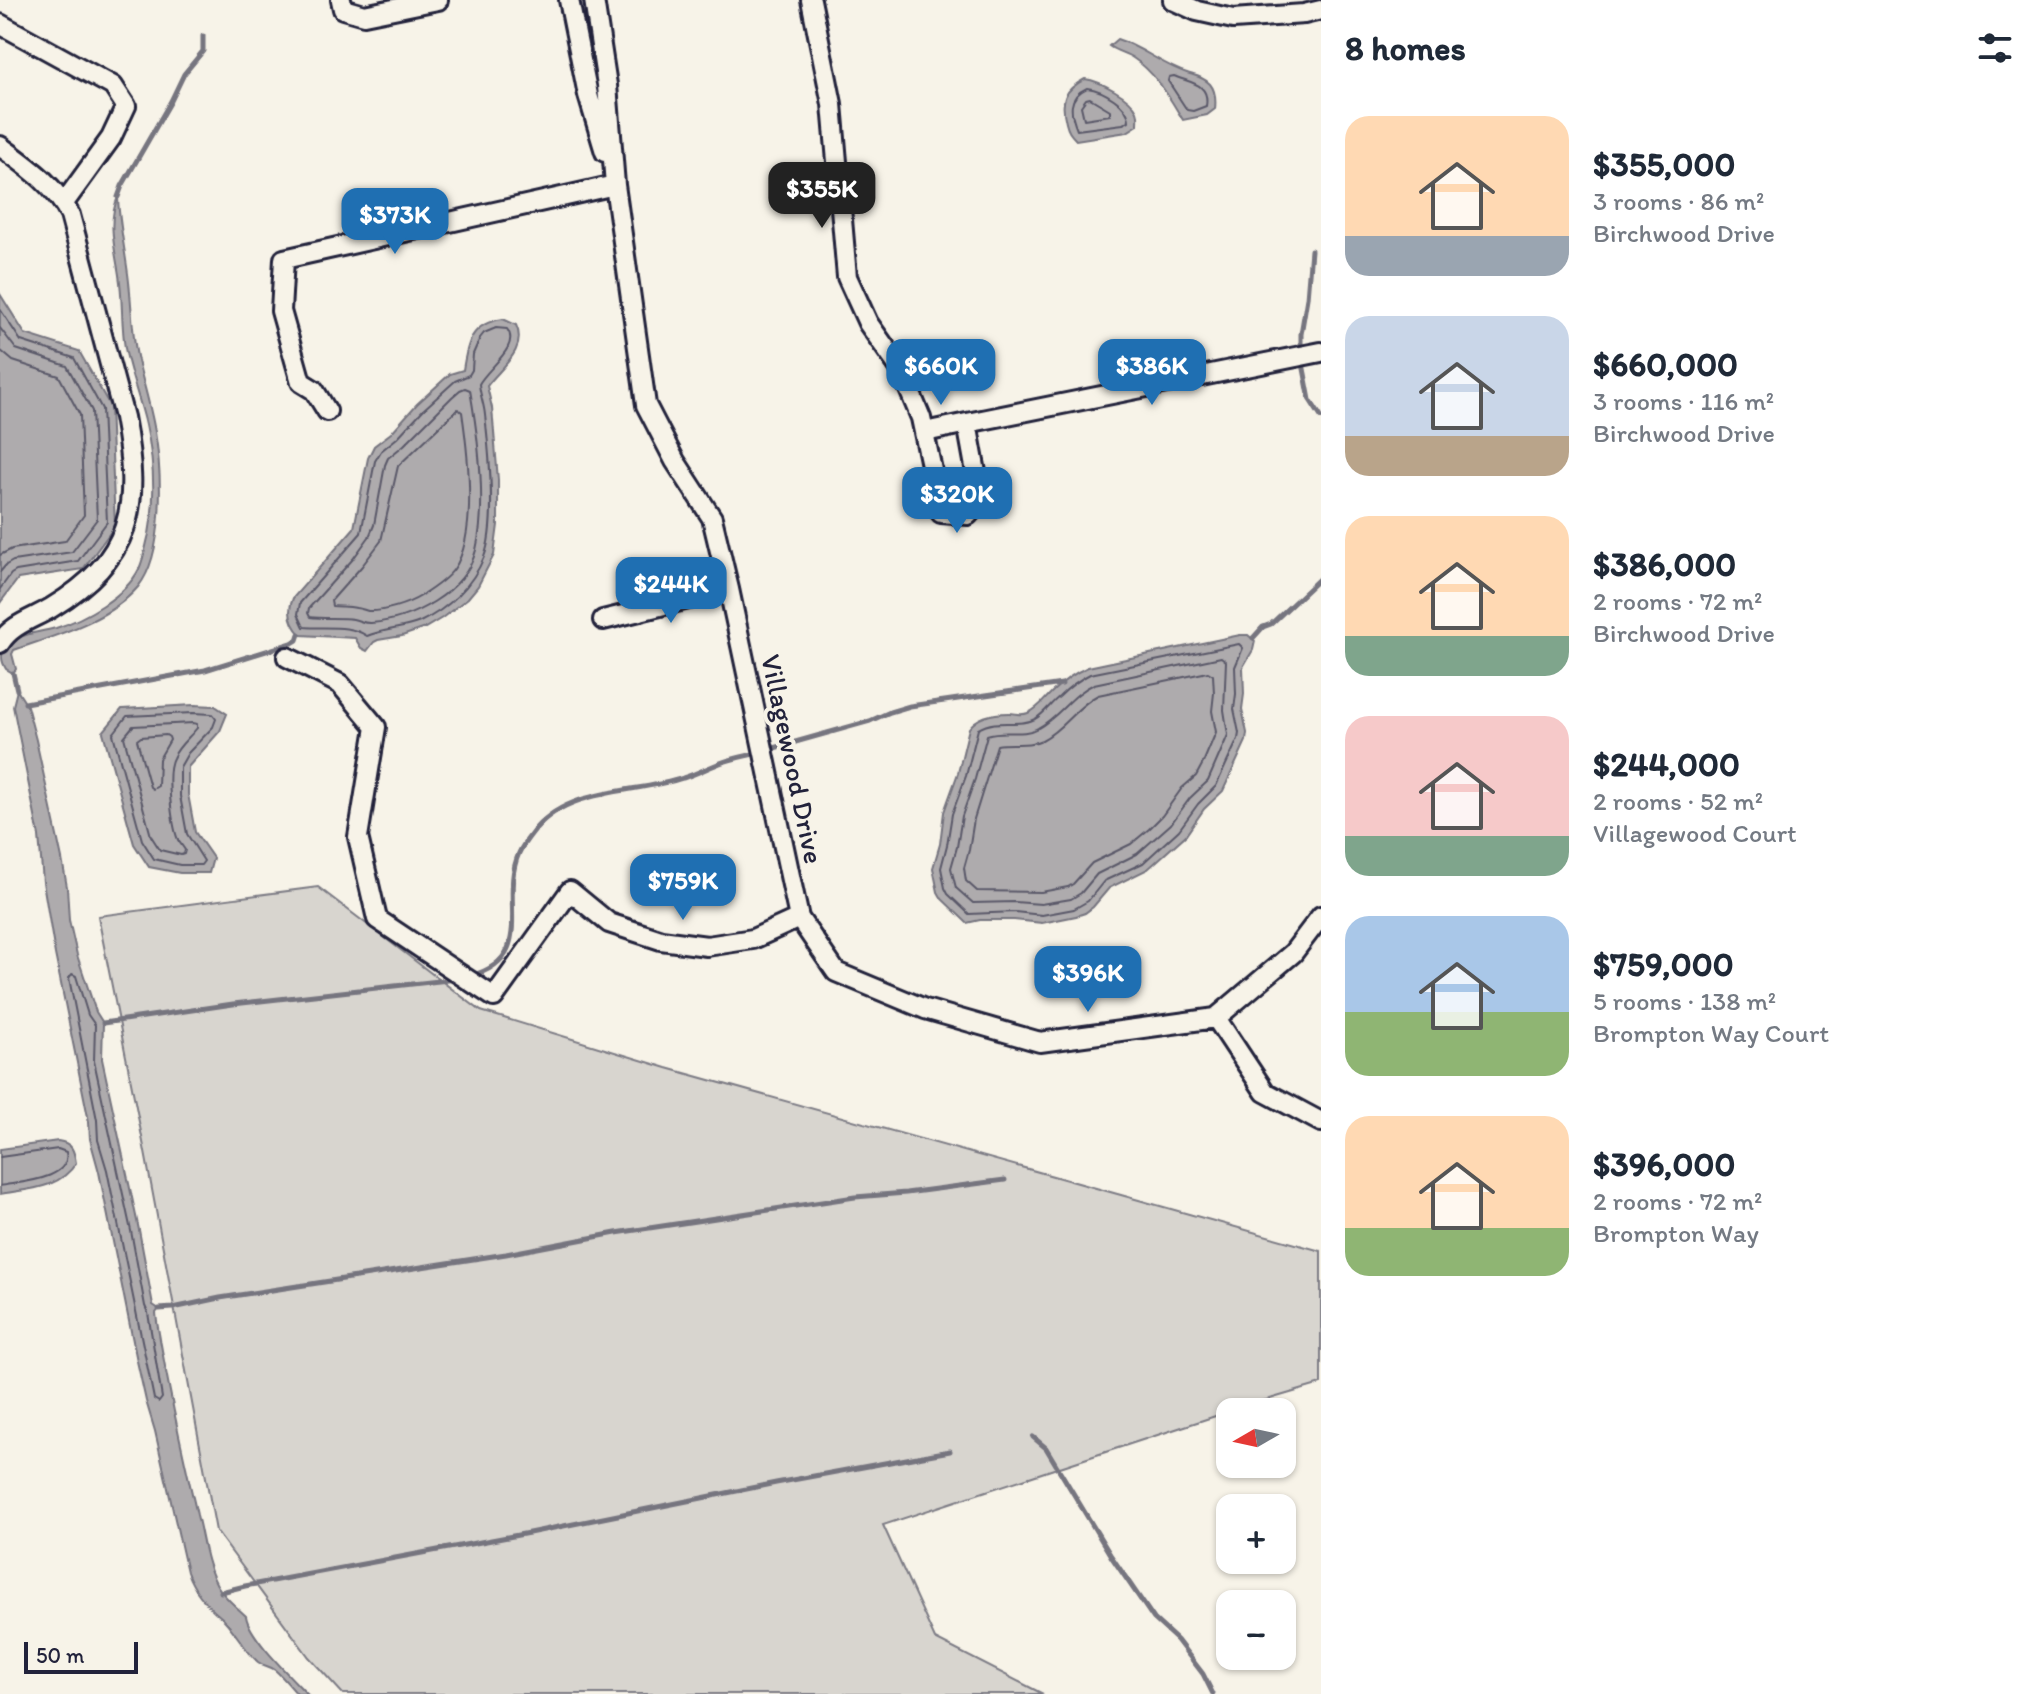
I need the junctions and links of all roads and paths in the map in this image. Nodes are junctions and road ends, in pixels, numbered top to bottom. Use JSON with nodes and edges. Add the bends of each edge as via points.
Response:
{"nodes":[{"id":1,"x":438,"y":0,"type":"edge"},
{"id":2,"x":569,"y":0,"type":"edge"},
{"id":3,"x":594,"y":0,"type":"edge"},
{"id":4,"x":811,"y":0,"type":"edge"},
{"id":5,"x":1173,"y":0,"type":"edge"},
{"id":6,"x":342,"y":5,"type":"edge"},
{"id":7,"x":1321,"y":10,"type":"edge"},
{"id":8,"x":0,"y":24,"type":"edge"},
{"id":9,"x":0,"y":146,"type":"edge"},
{"id":10,"x":615,"y":185,"type":"junction"},
{"id":11,"x":64,"y":203,"type":"junction"},
{"id":12,"x":1321,"y":352,"type":"edge"},
{"id":13,"x":327,"y":411,"type":"dead end"},
{"id":14,"x":967,"y":423,"type":"junction"},
{"id":15,"x":925,"y":432,"type":"junction"},
{"id":16,"x":729,"y":589,"type":"junction"},
{"id":17,"x":603,"y":620,"type":"dead end"},
{"id":18,"x":0,"y":643,"type":"edge"},
{"id":19,"x":287,"y":657,"type":"dead end"},
{"id":20,"x":1321,"y":916,"type":"edge"},
{"id":21,"x":799,"y":918,"type":"junction"},
{"id":22,"x":1216,"y":1018,"type":"junction"},
{"id":23,"x":1321,"y":1122,"type":"edge"}],
"edges":[{"from":1,"to":6,"type":"street","via":[[364,15]]},
{"from":2,"to":10,"type":"street","name":"Villagewood Drive","via":[[588,95]]},
{"from":3,"to":10,"type":"street","name":"Villagewood Drive"},
{"from":4,"to":15,"type":"street","via":[[832,104],[847,277],[868,323],[901,370]]},
{"from":5,"to":7,"type":"street","via":[[1233,19]]},
{"from":8,"to":11,"type":"street","via":[[113,86],[126,106],[111,138]]},
{"from":9,"to":11,"type":"street"},
{"from":10,"to":13,"type":"street","via":[[284,259],[281,311],[301,382],[314,390]]},
{"from":10,"to":16,"type":"street","name":"Villagewood Drive","via":[[646,405],[712,518]]},
{"from":11,"to":18,"type":"street","via":[[124,417],[132,479],[129,509],[123,535],[97,574],[22,622]]},
{"from":12,"to":14,"type":"street"},
{"from":14,"to":15,"type":"street"},
{"from":14,"to":15,"type":"street","via":[[981,500],[968,515],[941,513]]},
{"from":16,"to":17,"type":"street"},
{"from":16,"to":21,"type":"street","name":"Villagewood Drive"},
{"from":19,"to":21,"type":"street","via":[[340,684],[376,727],[358,837],[377,919],[494,997],[570,891],[609,923],[661,940],[707,946],[753,939]]},
{"from":20,"to":22,"type":"street","via":[[1293,953]]},
{"from":21,"to":22,"type":"street","name":"Villagewood Drive","via":[[836,972],[925,1009],[1040,1042]]},
{"from":22,"to":23,"type":"street","via":[[1265,1092]]}]}
